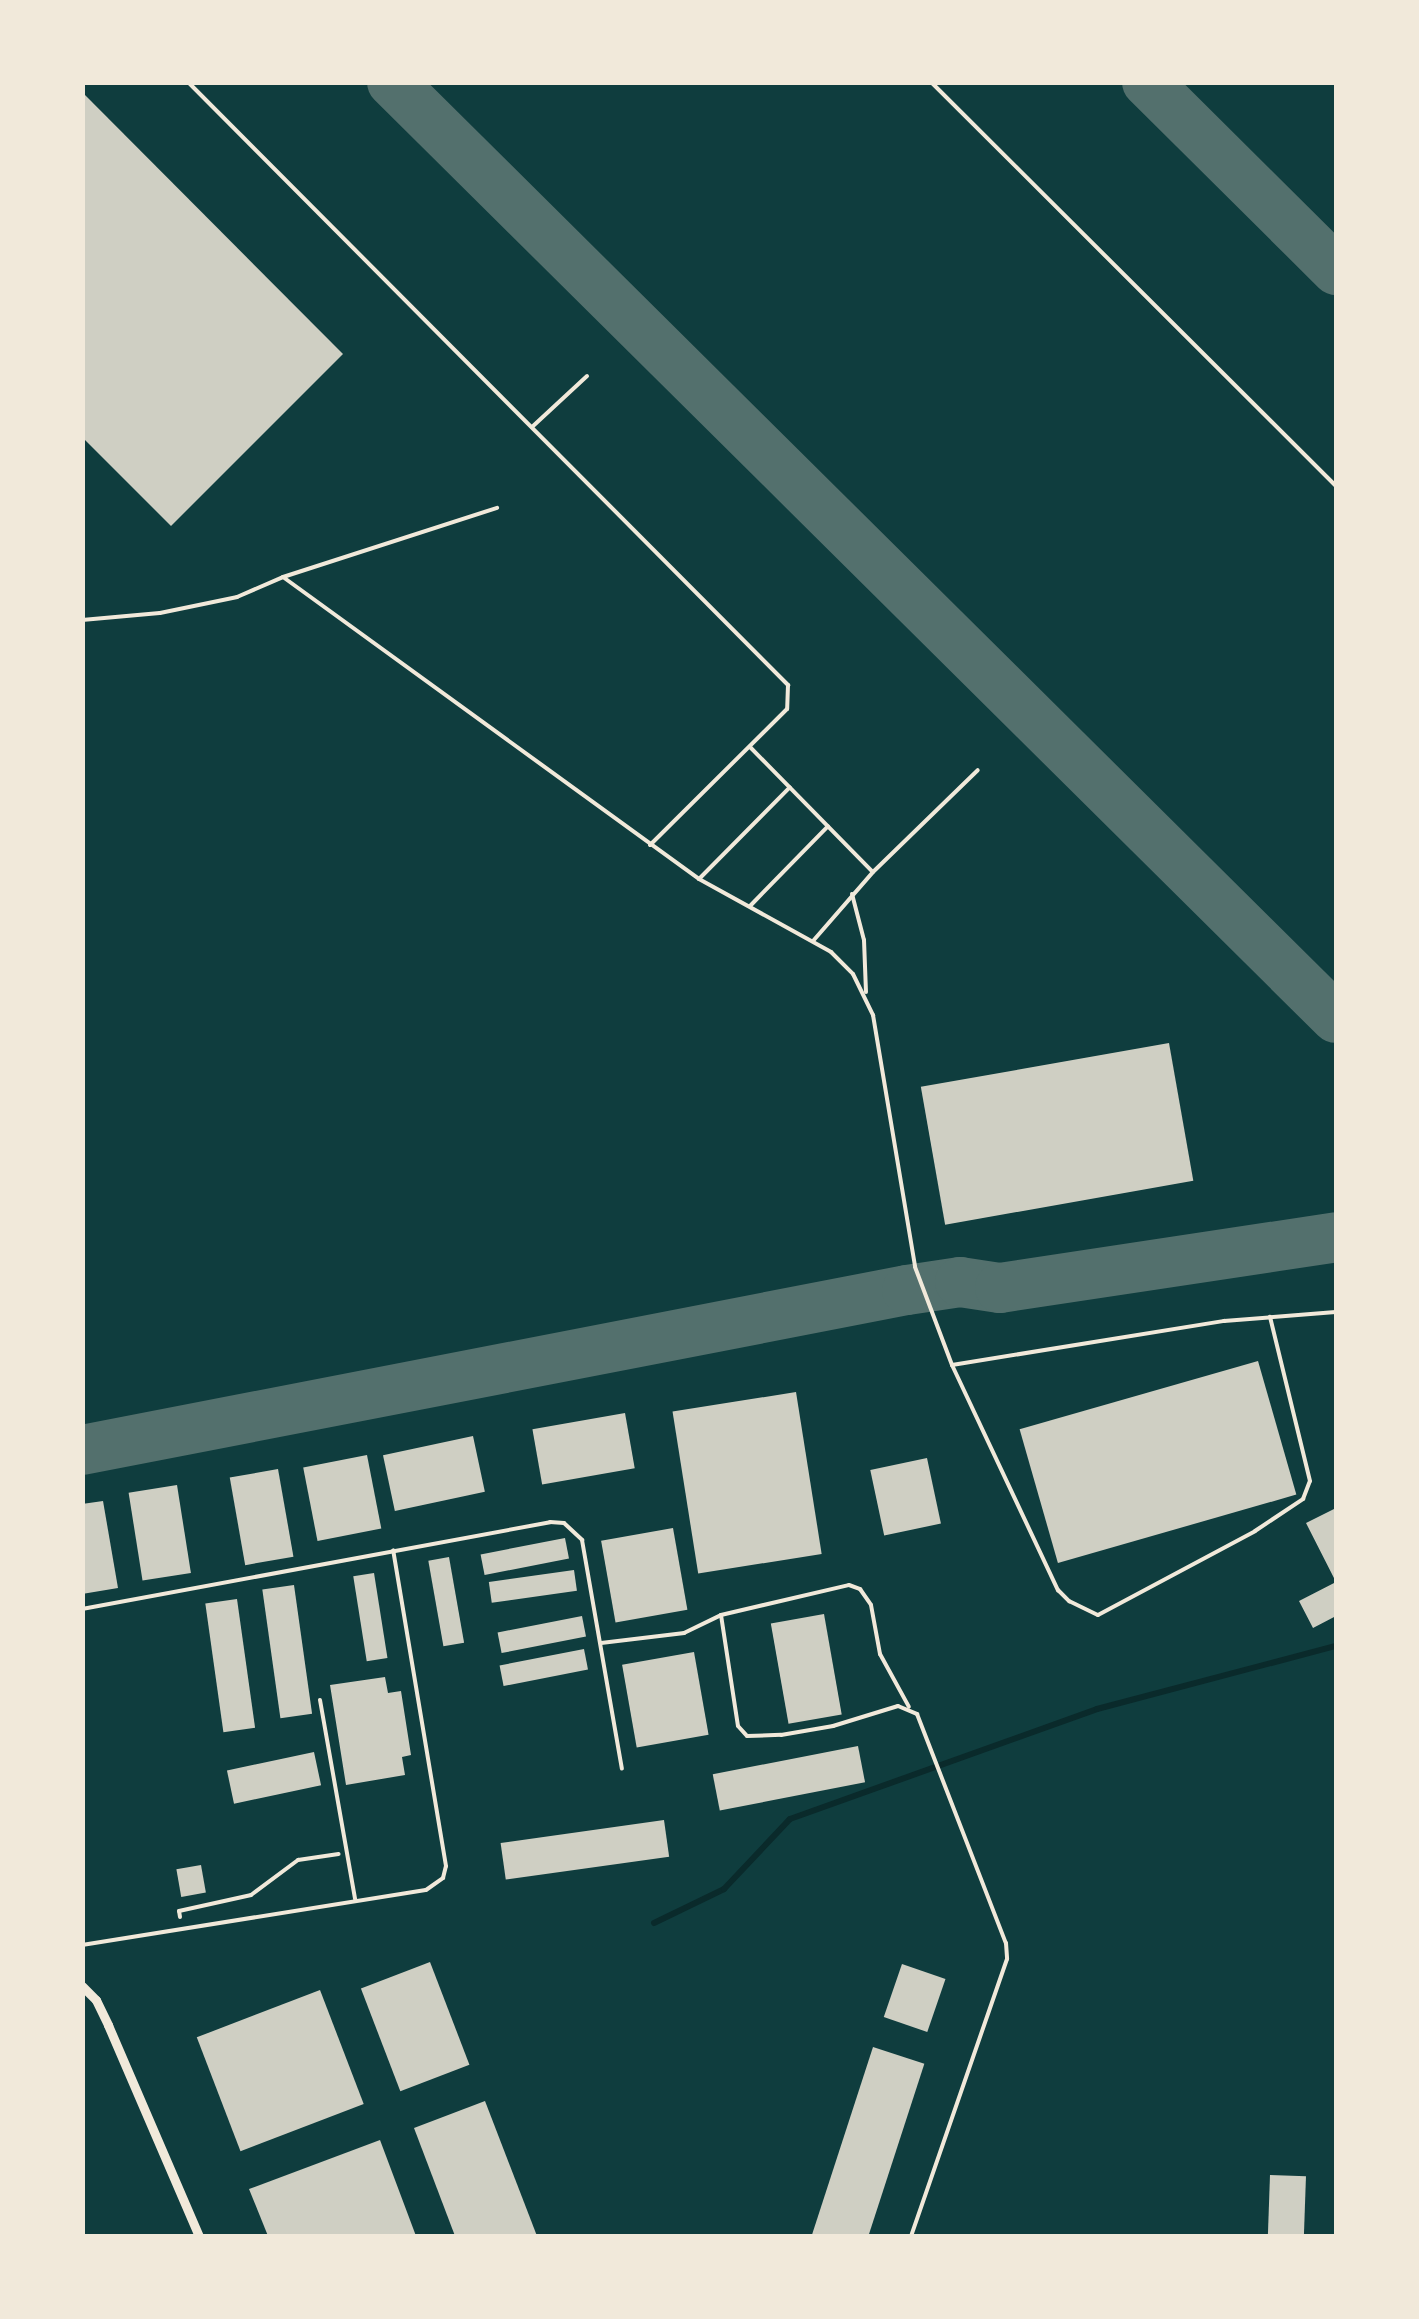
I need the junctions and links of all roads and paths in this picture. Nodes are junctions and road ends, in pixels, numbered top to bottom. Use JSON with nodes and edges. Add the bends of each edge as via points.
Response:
{"nodes":[{"id":1,"x":931,"y":82,"type":"edge"},
{"id":2,"x":192,"y":84,"type":"edge"},
{"id":3,"x":587,"y":376,"type":"dead end"},
{"id":4,"x":532,"y":426,"type":"junction"},
{"id":5,"x":1336,"y":486,"type":"edge"},
{"id":6,"x":497,"y":508,"type":"dead end"},
{"id":7,"x":283,"y":577,"type":"junction"},
{"id":8,"x":82,"y":620,"type":"edge"},
{"id":9,"x":750,"y":747,"type":"junction"},
{"id":10,"x":978,"y":770,"type":"dead end"},
{"id":11,"x":790,"y":788,"type":"junction"},
{"id":12,"x":828,"y":826,"type":"junction"},
{"id":13,"x":650,"y":844,"type":"junction"},
{"id":14,"x":873,"y":872,"type":"junction"},
{"id":15,"x":700,"y":879,"type":"junction"},
{"id":16,"x":852,"y":894,"type":"junction"},
{"id":17,"x":749,"y":906,"type":"junction"},
{"id":18,"x":813,"y":941,"type":"junction"},
{"id":19,"x":866,"y":992,"type":"junction"},
{"id":20,"x":1336,"y":1312,"type":"edge"},
{"id":21,"x":1270,"y":1318,"type":"junction"},
{"id":22,"x":952,"y":1365,"type":"junction"},
{"id":23,"x":393,"y":1550,"type":"junction"},
{"id":24,"x":82,"y":1609,"type":"edge"},
{"id":25,"x":721,"y":1615,"type":"junction"},
{"id":26,"x":600,"y":1643,"type":"junction"},
{"id":27,"x":320,"y":1700,"type":"dead end"},
{"id":28,"x":909,"y":1707,"type":"junction"},
{"id":29,"x":622,"y":1769,"type":"dead end"},
{"id":30,"x":338,"y":1853,"type":"dead end"},
{"id":31,"x":355,"y":1899,"type":"junction"},
{"id":32,"x":182,"y":1927,"type":"junction"},
{"id":33,"x":82,"y":1945,"type":"edge"},
{"id":34,"x":82,"y":1986,"type":"edge"},
{"id":35,"x":200,"y":2236,"type":"edge"},
{"id":36,"x":911,"y":2236,"type":"edge"}],
"edges":[{"from":1,"to":5,"type":"lane"},
{"from":2,"to":4,"type":"lane"},
{"from":3,"to":4,"type":"lane"},
{"from":4,"to":9,"type":"lane","via":[[788,686],[787,709]]},
{"from":6,"to":7,"type":"lane"},
{"from":7,"to":8,"type":"lane","via":[[237,597]]},
{"from":7,"to":13,"type":"lane"},
{"from":9,"to":11,"type":"lane"},
{"from":9,"to":13,"type":"lane"},
{"from":10,"to":14,"type":"lane"},
{"from":11,"to":12,"type":"lane"},
{"from":11,"to":15,"type":"lane"},
{"from":12,"to":14,"type":"lane"},
{"from":12,"to":17,"type":"lane"},
{"from":13,"to":15,"type":"lane"},
{"from":14,"to":16,"type":"lane"},
{"from":15,"to":17,"type":"lane"},
{"from":16,"to":18,"type":"lane"},
{"from":16,"to":19,"type":"lane","via":[[864,940]]},
{"from":17,"to":18,"type":"lane"},
{"from":18,"to":19,"type":"lane","via":[[841,960]]},
{"from":19,"to":22,"type":"lane","via":[[915,1267]]},
{"from":20,"to":21,"type":"lane"},
{"from":21,"to":22,"type":"lane"},
{"from":21,"to":22,"type":"lane","via":[[1310,1480],[1303,1499],[1098,1615],[1058,1590]]},
{"from":23,"to":24,"type":"lane"},
{"from":23,"to":26,"type":"lane","via":[[564,1524],[582,1540]]},
{"from":23,"to":31,"type":"lane","via":[[446,1866],[443,1878],[426,1890]]},
{"from":25,"to":26,"type":"lane","via":[[684,1633]]},
{"from":25,"to":28,"type":"lane","via":[[849,1584],[860,1589],[880,1654]]},
{"from":25,"to":28,"type":"lane","via":[[738,1726],[747,1736],[781,1736]]},
{"from":26,"to":29,"type":"lane"},
{"from":27,"to":31,"type":"lane"},
{"from":28,"to":36,"type":"lane","via":[[938,1762],[1007,1959]]},
{"from":30,"to":32,"type":"path","via":[[298,1860],[242,1899],[179,1911]]},
{"from":31,"to":32,"type":"lane"},
{"from":32,"to":33,"type":"lane"},
{"from":34,"to":35,"type":"street","via":[[108,2025]]}]}
